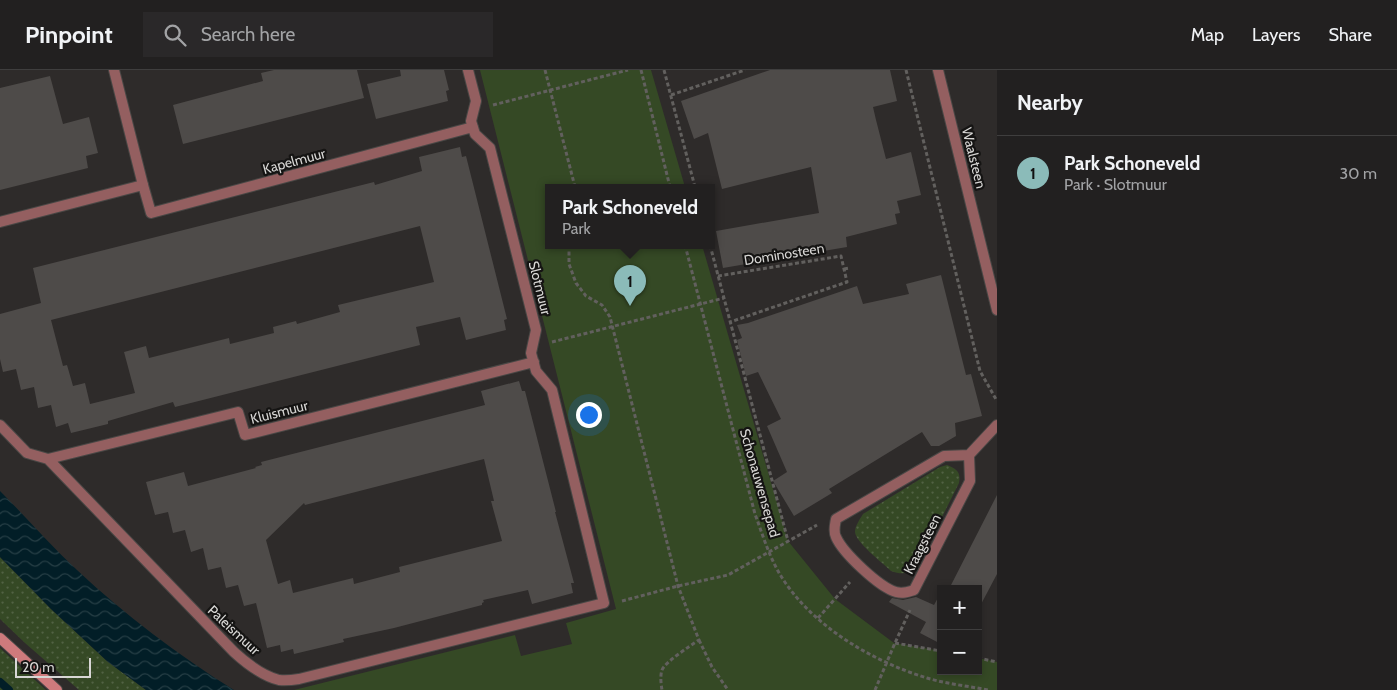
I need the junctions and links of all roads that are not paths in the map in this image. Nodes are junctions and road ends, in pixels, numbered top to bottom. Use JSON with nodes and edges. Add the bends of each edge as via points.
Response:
{"nodes":[{"id":1,"x":114,"y":70,"type":"edge"},
{"id":2,"x":468,"y":70,"type":"edge"},
{"id":3,"x":938,"y":70,"type":"edge"},
{"id":4,"x":472,"y":127,"type":"junction"},
{"id":5,"x":143,"y":185,"type":"junction"},
{"id":6,"x":0,"y":222,"type":"edge"},
{"id":7,"x":997,"y":310,"type":"edge"},
{"id":8,"x":534,"y":362,"type":"junction"},
{"id":9,"x":997,"y":424,"type":"edge"},
{"id":10,"x":0,"y":425,"type":"edge"},
{"id":11,"x":968,"y":456,"type":"junction"},
{"id":12,"x":48,"y":459,"type":"junction"},
{"id":13,"x":604,"y":603,"type":"joint"},
{"id":14,"x":0,"y":638,"type":"edge"},
{"id":15,"x":57,"y":690,"type":"edge"}],
"edges":[{"from":1,"to":5,"type":"street","name":"Kapelmuur"},
{"from":2,"to":4,"type":"street","via":[[476,101],[470,120]]},
{"from":3,"to":7,"type":"street","name":"Waalsteen"},
{"from":4,"to":5,"type":"street","name":"Kapelmuur","via":[[151,213]]},
{"from":4,"to":8,"type":"street","name":"Slotmuur","via":[[490,148],[536,330],[531,353]]},
{"from":5,"to":6,"type":"street"},
{"from":8,"to":12,"type":"street","name":"Kluismuur","via":[[245,435],[238,412]]},
{"from":8,"to":13,"type":"street","name":"Slotmuur","via":[[536,370],[552,390]]},
{"from":9,"to":11,"type":"street"},
{"from":10,"to":12,"type":"street","name":"Paleismuur","via":[[27,453]]},
{"from":11,"to":11,"type":"street","name":"Kraagsteen","via":[[944,456],[836,519],[834,528],[841,545],[862,569],[887,588],[905,593],[914,590],[970,481]]},
{"from":12,"to":13,"type":"street","name":"Paleismuur","via":[[234,652],[256,669],[279,680],[299,679]]},
{"from":14,"to":15,"type":"main road"}]}
